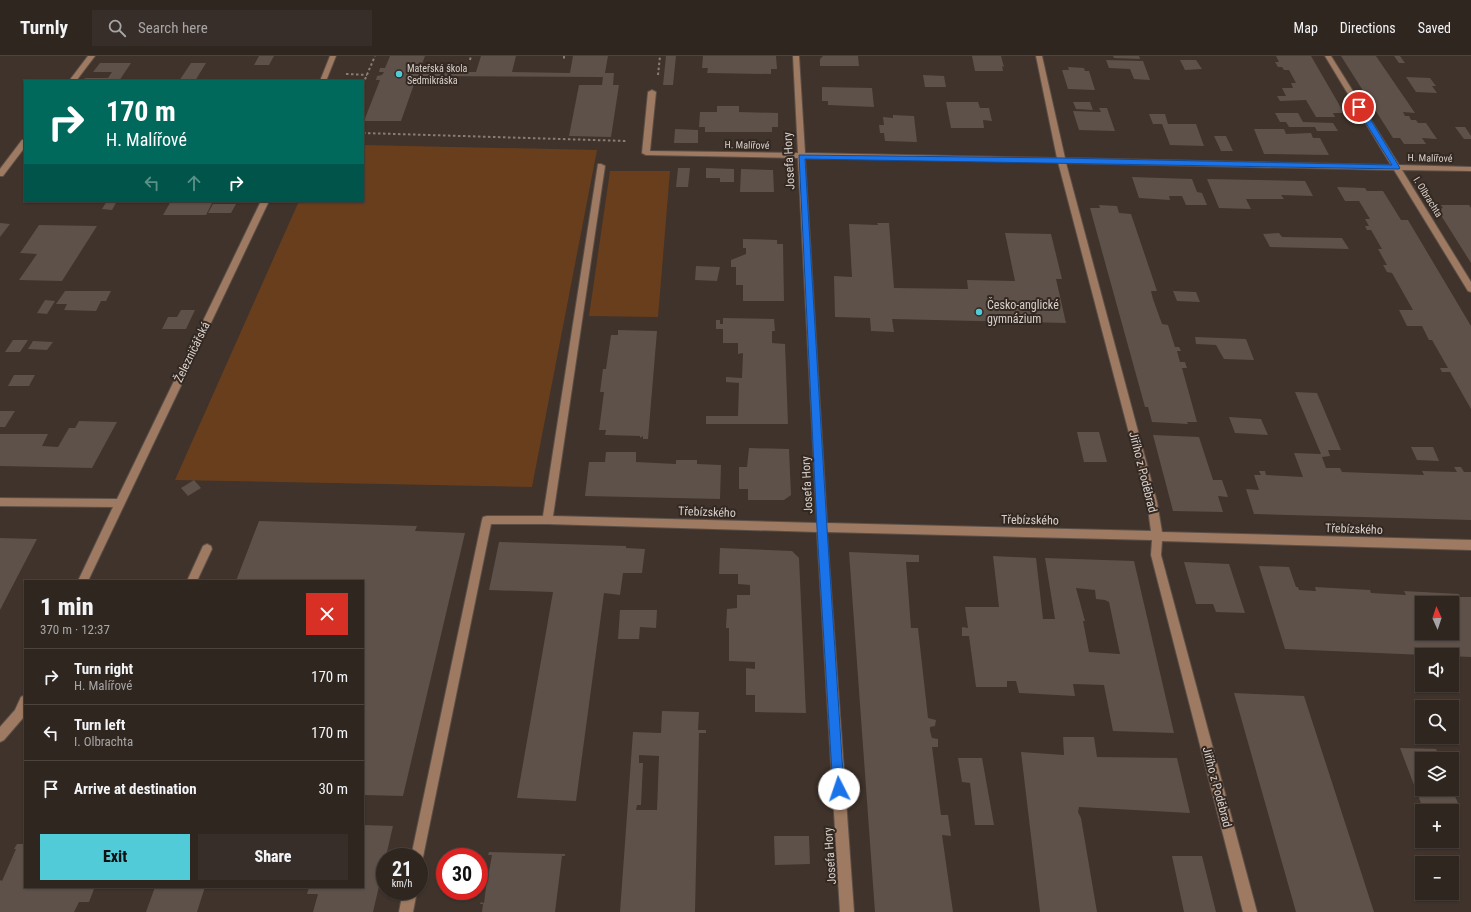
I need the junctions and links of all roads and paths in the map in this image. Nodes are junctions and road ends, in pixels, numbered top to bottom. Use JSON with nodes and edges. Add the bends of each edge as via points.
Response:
{"nodes":[{"id":1,"x":92,"y":56,"type":"edge"},
{"id":2,"x":333,"y":56,"type":"edge"},
{"id":3,"x":375,"y":56,"type":"edge"},
{"id":4,"x":471,"y":56,"type":"edge"},
{"id":5,"x":564,"y":56,"type":"edge"},
{"id":6,"x":660,"y":56,"type":"edge"},
{"id":7,"x":796,"y":56,"type":"edge"},
{"id":8,"x":1039,"y":56,"type":"edge"},
{"id":9,"x":1328,"y":56,"type":"edge"},
{"id":10,"x":470,"y":60,"type":"dead end"},
{"id":11,"x":564,"y":61,"type":"dead end"},
{"id":12,"x":658,"y":78,"type":"dead end"},
{"id":13,"x":73,"y":80,"type":"edge"},
{"id":14,"x":323,"y":80,"type":"edge"},
{"id":15,"x":364,"y":82,"type":"edge"},
{"id":16,"x":652,"y":92,"type":"dead end"},
{"id":17,"x":364,"y":133,"type":"edge"},
{"id":18,"x":617,"y":141,"type":"dead end"},
{"id":19,"x":24,"y":143,"type":"edge"},
{"id":20,"x":801,"y":156,"type":"junction"},
{"id":21,"x":1061,"y":160,"type":"junction"},
{"id":22,"x":601,"y":166,"type":"dead end"},
{"id":23,"x":1396,"y":168,"type":"junction"},
{"id":24,"x":1471,"y":169,"type":"edge"},
{"id":25,"x":0,"y":174,"type":"edge"},
{"id":26,"x":265,"y":202,"type":"edge"},
{"id":27,"x":1471,"y":289,"type":"edge"},
{"id":28,"x":0,"y":502,"type":"edge"},
{"id":29,"x":119,"y":503,"type":"junction"},
{"id":30,"x":547,"y":520,"type":"junction"},
{"id":31,"x":822,"y":528,"type":"junction"},
{"id":32,"x":1156,"y":536,"type":"junction"},
{"id":33,"x":1471,"y":546,"type":"edge"},
{"id":34,"x":207,"y":549,"type":"dead end"},
{"id":35,"x":83,"y":580,"type":"edge"},
{"id":36,"x":192,"y":580,"type":"edge"},
{"id":37,"x":24,"y":703,"type":"edge"},
{"id":38,"x":0,"y":736,"type":"edge"},
{"id":39,"x":419,"y":848,"type":"edge"},
{"id":40,"x":408,"y":900,"type":"edge"},
{"id":41,"x":406,"y":912,"type":"edge"},
{"id":42,"x":847,"y":912,"type":"edge"},
{"id":43,"x":1250,"y":912,"type":"edge"}],
"edges":[{"from":1,"to":13,"type":"street"},
{"from":2,"to":14,"type":"street"},
{"from":3,"to":15,"type":"path"},
{"from":4,"to":10,"type":"path"},
{"from":5,"to":11,"type":"path"},
{"from":6,"to":12,"type":"path"},
{"from":7,"to":20,"type":"street","name":"Josefa Hory"},
{"from":8,"to":21,"type":"street","name":"Jiřího z Poděbrad"},
{"from":9,"to":23,"type":"street","name":"I. Olbrachta"},
{"from":16,"to":20,"type":"street","name":"H. Malířové","via":[[646,153]]},
{"from":17,"to":18,"type":"path"},
{"from":19,"to":25,"type":"street"},
{"from":20,"to":21,"type":"street","name":"H. Malířové"},
{"from":20,"to":31,"type":"street","name":"Josefa Hory"},
{"from":21,"to":23,"type":"street","name":"H. Malířové"},
{"from":21,"to":32,"type":"street","name":"Jiřího z Poděbrad","via":[[1152,502]]},
{"from":22,"to":30,"type":"street"},
{"from":23,"to":24,"type":"street","name":"H. Malířové"},
{"from":23,"to":27,"type":"street","name":"I. Olbrachta"},
{"from":26,"to":29,"type":"street","name":"Železničářská"},
{"from":28,"to":29,"type":"street"},
{"from":29,"to":35,"type":"street","name":"Železničářská"},
{"from":30,"to":31,"type":"street","name":"Třebízského"},
{"from":30,"to":39,"type":"street","name":"Třebízského","via":[[487,520]]},
{"from":31,"to":32,"type":"street","name":"Třebízského"},
{"from":31,"to":42,"type":"street","name":"Josefa Hory"},
{"from":32,"to":33,"type":"street","name":"Třebízského"},
{"from":32,"to":43,"type":"street","name":"Jiřího z Poděbrad","via":[[1156,555]]},
{"from":34,"to":36,"type":"street"},
{"from":37,"to":38,"type":"street","via":[[19,714]]},
{"from":40,"to":41,"type":"street"}]}
